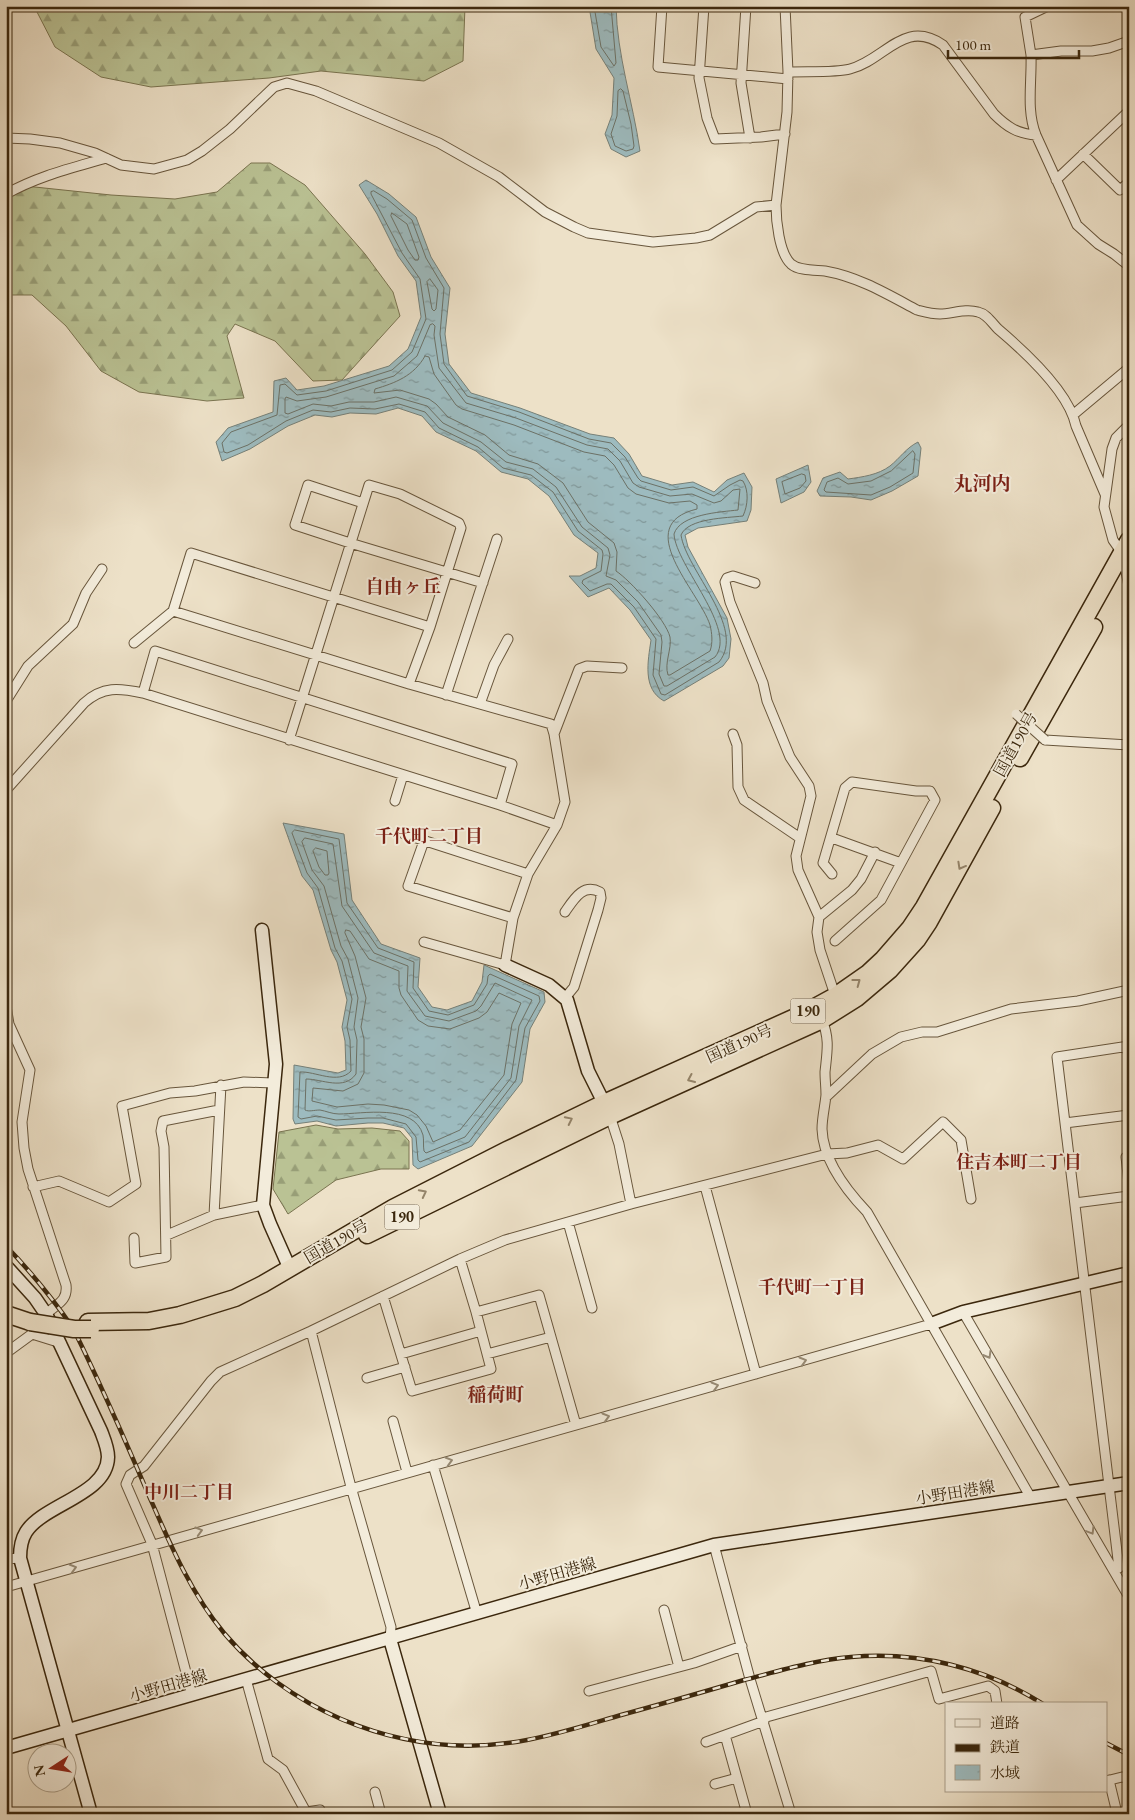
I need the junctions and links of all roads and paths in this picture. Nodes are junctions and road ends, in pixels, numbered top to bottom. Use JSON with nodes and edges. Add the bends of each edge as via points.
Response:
{"nodes":[{"id":1,"x":662,"y":6,"type":"edge"},
{"id":2,"x":704,"y":6,"type":"edge"},
{"id":3,"x":746,"y":6,"type":"edge"},
{"id":4,"x":785,"y":6,"type":"edge"},
{"id":5,"x":1048,"y":6,"type":"edge"},
{"id":6,"x":1129,"y":41,"type":"edge"},
{"id":7,"x":1032,"y":55,"type":"junction"},
{"id":8,"x":699,"y":71,"type":"junction"},
{"id":9,"x":741,"y":76,"type":"junction"},
{"id":10,"x":788,"y":76,"type":"junction"},
{"id":11,"x":1129,"y":111,"type":"edge"},
{"id":12,"x":785,"y":134,"type":"junction"},
{"id":13,"x":1036,"y":135,"type":"junction"},
{"id":14,"x":6,"y":138,"type":"edge"},
{"id":15,"x":750,"y":138,"type":"junction"},
{"id":16,"x":1083,"y":154,"type":"junction"},
{"id":17,"x":107,"y":158,"type":"junction"},
{"id":18,"x":1056,"y":180,"type":"junction"},
{"id":19,"x":1129,"y":182,"type":"edge"},
{"id":20,"x":6,"y":194,"type":"edge"},
{"id":21,"x":776,"y":205,"type":"junction"},
{"id":22,"x":1129,"y":266,"type":"edge"},
{"id":23,"x":1129,"y":368,"type":"edge"},
{"id":24,"x":1074,"y":414,"type":"junction"},
{"id":25,"x":1129,"y":425,"type":"edge"},
{"id":26,"x":1105,"y":494,"type":"junction"},
{"id":27,"x":364,"y":503,"type":"junction"},
{"id":28,"x":497,"y":539,"type":"dead end"},
{"id":29,"x":350,"y":543,"type":"junction"},
{"id":30,"x":1127,"y":568,"type":"edge"},
{"id":31,"x":102,"y":569,"type":"dead end"},
{"id":32,"x":447,"y":571,"type":"junction"},
{"id":33,"x":483,"y":583,"type":"junction"},
{"id":34,"x":755,"y":583,"type":"dead end"},
{"id":35,"x":333,"y":598,"type":"junction"},
{"id":36,"x":173,"y":611,"type":"junction"},
{"id":37,"x":430,"y":627,"type":"junction"},
{"id":38,"x":508,"y":639,"type":"dead end"},
{"id":39,"x":134,"y":643,"type":"dead end"},
{"id":40,"x":315,"y":654,"type":"junction"},
{"id":41,"x":622,"y":668,"type":"dead end"},
{"id":42,"x":409,"y":684,"type":"junction"},
{"id":43,"x":143,"y":693,"type":"junction"},
{"id":44,"x":446,"y":695,"type":"junction"},
{"id":45,"x":302,"y":696,"type":"junction"},
{"id":46,"x":6,"y":701,"type":"edge"},
{"id":47,"x":480,"y":704,"type":"junction"},
{"id":48,"x":1016,"y":714,"type":"dead end"},
{"id":49,"x":554,"y":734,"type":"junction"},
{"id":50,"x":733,"y":734,"type":"dead end"},
{"id":51,"x":289,"y":740,"type":"junction"},
{"id":52,"x":1129,"y":746,"type":"edge"},
{"id":53,"x":403,"y":775,"type":"junction"},
{"id":54,"x":6,"y":790,"type":"edge"},
{"id":55,"x":395,"y":801,"type":"dead end"},
{"id":56,"x":500,"y":805,"type":"junction"},
{"id":57,"x":557,"y":825,"type":"junction"},
{"id":58,"x":404,"y":834,"type":"dead end"},
{"id":59,"x":800,"y":838,"type":"junction"},
{"id":60,"x":832,"y":838,"type":"junction"},
{"id":61,"x":424,"y":841,"type":"junction"},
{"id":62,"x":875,"y":852,"type":"junction"},
{"id":63,"x":901,"y":863,"type":"junction"},
{"id":64,"x":528,"y":874,"type":"junction"},
{"id":65,"x":832,"y":874,"type":"dead end"},
{"id":66,"x":565,"y":912,"type":"dead end"},
{"id":67,"x":820,"y":917,"type":"junction"},
{"id":68,"x":513,"y":918,"type":"junction"},
{"id":69,"x":262,"y":930,"type":"dead end"},
{"id":70,"x":835,"y":941,"type":"dead end"},
{"id":71,"x":424,"y":942,"type":"dead end"},
{"id":72,"x":505,"y":965,"type":"junction"},
{"id":73,"x":1129,"y":990,"type":"edge"},
{"id":74,"x":565,"y":998,"type":"junction"},
{"id":75,"x":838,"y":1002,"type":"junction"},
{"id":76,"x":6,"y":1006,"type":"edge"},
{"id":77,"x":822,"y":1020,"type":"junction"},
{"id":78,"x":1128,"y":1046,"type":"edge"},
{"id":79,"x":1129,"y":1058,"type":"edge"},
{"id":80,"x":273,"y":1083,"type":"junction"},
{"id":81,"x":222,"y":1086,"type":"junction"},
{"id":82,"x":826,"y":1097,"type":"junction"},
{"id":83,"x":219,"y":1110,"type":"junction"},
{"id":84,"x":607,"y":1110,"type":"junction"},
{"id":85,"x":1129,"y":1115,"type":"edge"},
{"id":86,"x":1065,"y":1123,"type":"junction"},
{"id":87,"x":827,"y":1154,"type":"junction"},
{"id":88,"x":1126,"y":1157,"type":"dead end"},
{"id":89,"x":1129,"y":1184,"type":"edge"},
{"id":90,"x":705,"y":1186,"type":"junction"},
{"id":91,"x":34,"y":1187,"type":"junction"},
{"id":92,"x":1129,"y":1196,"type":"edge"},
{"id":93,"x":971,"y":1199,"type":"dead end"},
{"id":94,"x":631,"y":1204,"type":"junction"},
{"id":95,"x":1075,"y":1204,"type":"junction"},
{"id":96,"x":263,"y":1205,"type":"junction"},
{"id":97,"x":214,"y":1215,"type":"junction"},
{"id":98,"x":568,"y":1222,"type":"junction"},
{"id":99,"x":167,"y":1235,"type":"junction"},
{"id":100,"x":134,"y":1238,"type":"dead end"},
{"id":101,"x":460,"y":1259,"type":"junction"},
{"id":102,"x":6,"y":1266,"type":"edge"},
{"id":103,"x":290,"y":1269,"type":"junction"},
{"id":104,"x":1129,"y":1273,"type":"edge"},
{"id":105,"x":1084,"y":1284,"type":"junction"},
{"id":106,"x":383,"y":1296,"type":"junction"},
{"id":107,"x":6,"y":1306,"type":"edge"},
{"id":108,"x":592,"y":1308,"type":"dead end"},
{"id":109,"x":476,"y":1312,"type":"junction"},
{"id":110,"x":964,"y":1312,"type":"junction"},
{"id":111,"x":6,"y":1314,"type":"edge"},
{"id":112,"x":46,"y":1314,"type":"junction"},
{"id":113,"x":28,"y":1317,"type":"junction"},
{"id":114,"x":931,"y":1324,"type":"junction"},
{"id":115,"x":311,"y":1331,"type":"junction"},
{"id":116,"x":481,"y":1331,"type":"junction"},
{"id":117,"x":551,"y":1337,"type":"junction"},
{"id":118,"x":61,"y":1343,"type":"junction"},
{"id":119,"x":6,"y":1353,"type":"edge"},
{"id":120,"x":401,"y":1354,"type":"junction"},
{"id":121,"x":486,"y":1354,"type":"junction"},
{"id":122,"x":405,"y":1367,"type":"junction"},
{"id":123,"x":756,"y":1374,"type":"junction"},
{"id":124,"x":367,"y":1378,"type":"dead end"},
{"id":125,"x":393,"y":1421,"type":"dead end"},
{"id":126,"x":576,"y":1425,"type":"junction"},
{"id":127,"x":433,"y":1465,"type":"junction"},
{"id":128,"x":407,"y":1472,"type":"junction"},
{"id":129,"x":1129,"y":1483,"type":"edge"},
{"id":130,"x":1109,"y":1486,"type":"junction"},
{"id":131,"x":352,"y":1488,"type":"junction"},
{"id":132,"x":1067,"y":1492,"type":"junction"},
{"id":133,"x":1030,"y":1498,"type":"junction"},
{"id":134,"x":152,"y":1544,"type":"junction"},
{"id":135,"x":714,"y":1545,"type":"junction"},
{"id":136,"x":20,"y":1558,"type":"junction"},
{"id":137,"x":6,"y":1559,"type":"edge"},
{"id":138,"x":1114,"y":1571,"type":"junction"},
{"id":139,"x":26,"y":1581,"type":"junction"},
{"id":140,"x":6,"y":1587,"type":"edge"},
{"id":141,"x":1129,"y":1597,"type":"edge"},
{"id":142,"x":664,"y":1610,"type":"dead end"},
{"id":143,"x":477,"y":1614,"type":"junction"},
{"id":144,"x":390,"y":1639,"type":"junction"},
{"id":145,"x":742,"y":1646,"type":"junction"},
{"id":146,"x":679,"y":1667,"type":"junction"},
{"id":147,"x":246,"y":1680,"type":"junction"},
{"id":148,"x":589,"y":1691,"type":"dead end"},
{"id":149,"x":192,"y":1695,"type":"junction"},
{"id":150,"x":997,"y":1702,"type":"edge"},
{"id":151,"x":763,"y":1719,"type":"junction"},
{"id":152,"x":67,"y":1730,"type":"junction"},
{"id":153,"x":725,"y":1735,"type":"junction"},
{"id":154,"x":706,"y":1742,"type":"dead end"},
{"id":155,"x":6,"y":1748,"type":"edge"},
{"id":156,"x":737,"y":1778,"type":"junction"},
{"id":157,"x":1129,"y":1778,"type":"edge"},
{"id":158,"x":1108,"y":1780,"type":"edge"},
{"id":159,"x":715,"y":1784,"type":"dead end"},
{"id":160,"x":375,"y":1792,"type":"dead end"},
{"id":161,"x":1116,"y":1809,"type":"dead end"},
{"id":162,"x":91,"y":1814,"type":"edge"},
{"id":163,"x":321,"y":1814,"type":"edge"},
{"id":164,"x":381,"y":1814,"type":"edge"},
{"id":165,"x":440,"y":1814,"type":"edge"},
{"id":166,"x":747,"y":1814,"type":"edge"},
{"id":167,"x":791,"y":1814,"type":"edge"}],
"edges":[{"from":1,"to":8,"type":"street","via":[[658,67]]},
{"from":2,"to":8,"type":"street"},
{"from":3,"to":9,"type":"street"},
{"from":4,"to":10,"type":"street"},
{"from":5,"to":7,"type":"street","via":[[1025,17]]},
{"from":6,"to":7,"type":"street","via":[[1092,51]]},
{"from":7,"to":13,"type":"street","via":[[1030,108]]},
{"from":8,"to":9,"type":"street"},
{"from":8,"to":15,"type":"street","via":[[707,118],[715,140]]},
{"from":9,"to":10,"type":"street"},
{"from":9,"to":15,"type":"street"},
{"from":10,"to":12,"type":"street"},
{"from":10,"to":13,"type":"street","via":[[858,66],[906,38],[924,35],[943,45],[1003,123],[1024,134]]},
{"from":11,"to":16,"type":"street"},
{"from":12,"to":15,"type":"street"},
{"from":12,"to":21,"type":"street"},
{"from":13,"to":18,"type":"street"},
{"from":14,"to":17,"type":"street","via":[[60,144]]},
{"from":16,"to":18,"type":"street"},
{"from":16,"to":19,"type":"street","via":[[1120,190]]},
{"from":17,"to":20,"type":"street","via":[[59,171]]},
{"from":17,"to":21,"type":"street","via":[[121,165],[154,169],[187,160],[230,129],[274,87],[286,83],[316,91],[439,143],[499,177],[545,212],[588,233],[653,242],[696,238],[710,235],[756,207]]},
{"from":18,"to":22,"type":"street","via":[[1077,226]]},
{"from":21,"to":24,"type":"street","via":[[780,239],[790,263],[798,268],[851,277],[929,313],[979,312],[1049,378]]},
{"from":23,"to":24,"type":"street"},
{"from":24,"to":26,"type":"street"},
{"from":25,"to":26,"type":"street","via":[[1116,438],[1112,449]]},
{"from":26,"to":30,"type":"street","via":[[1104,507],[1113,540]]},
{"from":27,"to":29,"type":"street"},
{"from":27,"to":29,"type":"street","via":[[308,485],[295,525]]},
{"from":27,"to":32,"type":"street","via":[[369,485],[400,494],[459,523],[461,528]]},
{"from":28,"to":33,"type":"street"},
{"from":29,"to":32,"type":"street"},
{"from":29,"to":35,"type":"street"},
{"from":30,"to":75,"type":"highway","name":"国道190号","number":"190","via":[[924,907],[905,934]]},
{"from":31,"to":46,"type":"street","via":[[86,593],[73,624],[28,666]]},
{"from":32,"to":33,"type":"street"},
{"from":32,"to":37,"type":"street"},
{"from":33,"to":44,"type":"street"},
{"from":34,"to":59,"type":"street","via":[[733,576],[725,582],[790,757],[810,786],[812,796]]},
{"from":35,"to":36,"type":"street","via":[[191,553]]},
{"from":35,"to":37,"type":"street"},
{"from":35,"to":40,"type":"street"},
{"from":36,"to":39,"type":"street"},
{"from":36,"to":40,"type":"street"},
{"from":37,"to":42,"type":"street"},
{"from":38,"to":47,"type":"street"},
{"from":40,"to":42,"type":"street"},
{"from":40,"to":45,"type":"street"},
{"from":41,"to":49,"type":"street","via":[[587,666],[579,670]]},
{"from":42,"to":44,"type":"street"},
{"from":43,"to":45,"type":"street","via":[[155,651]]},
{"from":43,"to":51,"type":"street"},
{"from":43,"to":54,"type":"street","via":[[120,688],[91,696]]},
{"from":44,"to":47,"type":"street"},
{"from":45,"to":51,"type":"street"},
{"from":45,"to":56,"type":"street","via":[[512,764]]},
{"from":47,"to":49,"type":"street","via":[[551,724]]},
{"from":48,"to":52,"type":"street","bridge":true,"via":[[1046,740]]},
{"from":49,"to":57,"type":"street","via":[[565,802]]},
{"from":50,"to":59,"type":"street","via":[[737,745],[738,787],[744,800]]},
{"from":51,"to":53,"type":"street"},
{"from":53,"to":55,"type":"street"},
{"from":53,"to":56,"type":"street"},
{"from":56,"to":57,"type":"street"},
{"from":57,"to":64,"type":"street"},
{"from":58,"to":61,"type":"street"},
{"from":59,"to":67,"type":"street","via":[[796,856],[798,870]]},
{"from":60,"to":62,"type":"street"},
{"from":60,"to":63,"type":"street","via":[[845,788],[852,782],[930,790],[936,800]]},
{"from":60,"to":65,"type":"street","via":[[823,863]]},
{"from":61,"to":64,"type":"street"},
{"from":61,"to":68,"type":"street","via":[[408,886]]},
{"from":62,"to":63,"type":"street"},
{"from":62,"to":67,"type":"street","via":[[852,890]]},
{"from":63,"to":70,"type":"street","via":[[881,900]]},
{"from":64,"to":68,"type":"street"},
{"from":66,"to":74,"type":"street","via":[[582,891],[600,892],[598,910],[574,987]]},
{"from":67,"to":75,"type":"street","via":[[817,932],[820,950]]},
{"from":68,"to":72,"type":"street"},
{"from":69,"to":80,"type":"street","via":[[275,1049]]},
{"from":71,"to":72,"type":"street"},
{"from":72,"to":74,"type":"street","via":[[549,985]]},
{"from":73,"to":82,"type":"street","via":[[1078,1001],[1011,1009],[936,1032],[911,1033],[872,1054]]},
{"from":74,"to":84,"type":"street","via":[[588,1071]]},
{"from":75,"to":77,"type":"highway","name":"国道190号","number":"190"},
{"from":75,"to":84,"type":"highway","name":"国道190号","number":"190","via":[[794,1018]]},
{"from":76,"to":91,"type":"street","via":[[9,1024],[30,1070],[22,1128]]},
{"from":77,"to":82,"type":"street","via":[[829,1046]]},
{"from":77,"to":84,"type":"highway","name":"国道190号","number":"190","one_way":true},
{"from":78,"to":79,"type":"street"},
{"from":78,"to":86,"type":"street","via":[[1057,1057]]},
{"from":80,"to":81,"type":"street","via":[[244,1082]]},
{"from":80,"to":96,"type":"street"},
{"from":81,"to":83,"type":"street"},
{"from":81,"to":91,"type":"street","via":[[170,1093],[122,1106],[136,1184],[109,1202],[59,1181]]},
{"from":82,"to":87,"type":"street","via":[[822,1132]]},
{"from":83,"to":97,"type":"street"},
{"from":83,"to":99,"type":"street","via":[[163,1121]]},
{"from":84,"to":94,"type":"street","via":[[619,1144]]},
{"from":84,"to":103,"type":"highway","name":"国道190号","number":"190","via":[[507,1150],[393,1208]]},
{"from":85,"to":86,"type":"street"},
{"from":86,"to":95,"type":"street"},
{"from":87,"to":90,"type":"street"},
{"from":87,"to":93,"type":"street","via":[[878,1145],[903,1159],[943,1122],[961,1140]]},
{"from":87,"to":114,"type":"street","via":[[855,1200],[867,1212]]},
{"from":88,"to":89,"type":"street"},
{"from":90,"to":94,"type":"street"},
{"from":90,"to":123,"type":"street"},
{"from":91,"to":112,"type":"street","via":[[67,1292],[65,1298]]},
{"from":92,"to":95,"type":"street"},
{"from":94,"to":98,"type":"street"},
{"from":95,"to":105,"type":"street"},
{"from":96,"to":97,"type":"street"},
{"from":96,"to":103,"type":"street"},
{"from":97,"to":99,"type":"street"},
{"from":98,"to":101,"type":"street","via":[[505,1240]]},
{"from":98,"to":108,"type":"street"},
{"from":99,"to":100,"type":"street","via":[[166,1257],[135,1263]]},
{"from":101,"to":106,"type":"street"},
{"from":101,"to":109,"type":"street"},
{"from":102,"to":112,"type":"street"},
{"from":103,"to":113,"type":"highway","name":"国道190号","number":"190","via":[[235,1298],[148,1321],[90,1325]]},
{"from":104,"to":105,"type":"street"},
{"from":105,"to":110,"type":"street"},
{"from":105,"to":130,"type":"street"},
{"from":106,"to":115,"type":"street"},
{"from":106,"to":120,"type":"street"},
{"from":107,"to":113,"type":"highway","name":"国道190号","number":"190"},
{"from":109,"to":116,"type":"street"},
{"from":109,"to":117,"type":"street","via":[[539,1295]]},
{"from":110,"to":114,"type":"street"},
{"from":110,"to":132,"type":"street","one_way":true},
{"from":111,"to":113,"type":"highway"},
{"from":112,"to":118,"type":"street"},
{"from":123,"to":114,"type":"street","one_way":true},
{"from":114,"to":133,"type":"street"},
{"from":115,"to":131,"type":"street"},
{"from":115,"to":134,"type":"street","via":[[220,1372],[144,1466],[130,1475],[126,1484]]},
{"from":116,"to":120,"type":"street"},
{"from":116,"to":121,"type":"street"},
{"from":117,"to":121,"type":"street"},
{"from":117,"to":126,"type":"street"},
{"from":118,"to":119,"type":"street","via":[[32,1334]]},
{"from":118,"to":136,"type":"street","via":[[101,1431],[108,1458],[104,1470],[91,1487],[42,1516],[32,1526],[22,1539]]},
{"from":120,"to":122,"type":"street"},
{"from":121,"to":122,"type":"street","via":[[490,1369],[412,1391]]},
{"from":122,"to":124,"type":"street"},
{"from":126,"to":123,"type":"street","one_way":true},
{"from":125,"to":128,"type":"street"},
{"from":127,"to":126,"type":"street","one_way":true},
{"from":127,"to":128,"type":"street"},
{"from":127,"to":143,"type":"street"},
{"from":128,"to":131,"type":"street"},
{"from":129,"to":130,"type":"street","name":"小野田港線"},
{"from":130,"to":132,"type":"street","name":"小野田港線"},
{"from":130,"to":138,"type":"street","via":[[1119,1568]]},
{"from":134,"to":131,"type":"street","one_way":true},
{"from":131,"to":144,"type":"street","via":[[391,1627]]},
{"from":132,"to":133,"type":"street","name":"小野田港線"},
{"from":132,"to":138,"type":"street","one_way":true},
{"from":133,"to":135,"type":"street","name":"小野田港線"},
{"from":139,"to":134,"type":"street","one_way":true},
{"from":134,"to":149,"type":"street"},
{"from":135,"to":143,"type":"street","name":"小野田港線"},
{"from":135,"to":145,"type":"street"},
{"from":136,"to":137,"type":"street"},
{"from":136,"to":139,"type":"street"},
{"from":138,"to":141,"type":"street"},
{"from":139,"to":140,"type":"street"},
{"from":139,"to":152,"type":"street"},
{"from":142,"to":146,"type":"street"},
{"from":143,"to":144,"type":"street","name":"小野田港線"},
{"from":144,"to":147,"type":"street","name":"小野田港線"},
{"from":144,"to":165,"type":"street"},
{"from":145,"to":146,"type":"street"},
{"from":145,"to":151,"type":"street"},
{"from":146,"to":148,"type":"street"},
{"from":147,"to":149,"type":"street","name":"小野田港線"},
{"from":147,"to":163,"type":"street","via":[[268,1759],[282,1770],[306,1812],[320,1810]]},
{"from":149,"to":152,"type":"street","name":"小野田港線"},
{"from":150,"to":151,"type":"street","via":[[994,1690],[988,1686],[939,1699],[931,1671]]},
{"from":151,"to":153,"type":"street"},
{"from":151,"to":167,"type":"street"},
{"from":152,"to":155,"type":"street","name":"小野田港線"},
{"from":152,"to":162,"type":"street"},
{"from":153,"to":154,"type":"street"},
{"from":153,"to":156,"type":"street"},
{"from":156,"to":159,"type":"street"},
{"from":156,"to":166,"type":"street"},
{"from":157,"to":158,"type":"street"},
{"from":158,"to":161,"type":"street"},
{"from":160,"to":164,"type":"street"}]}
